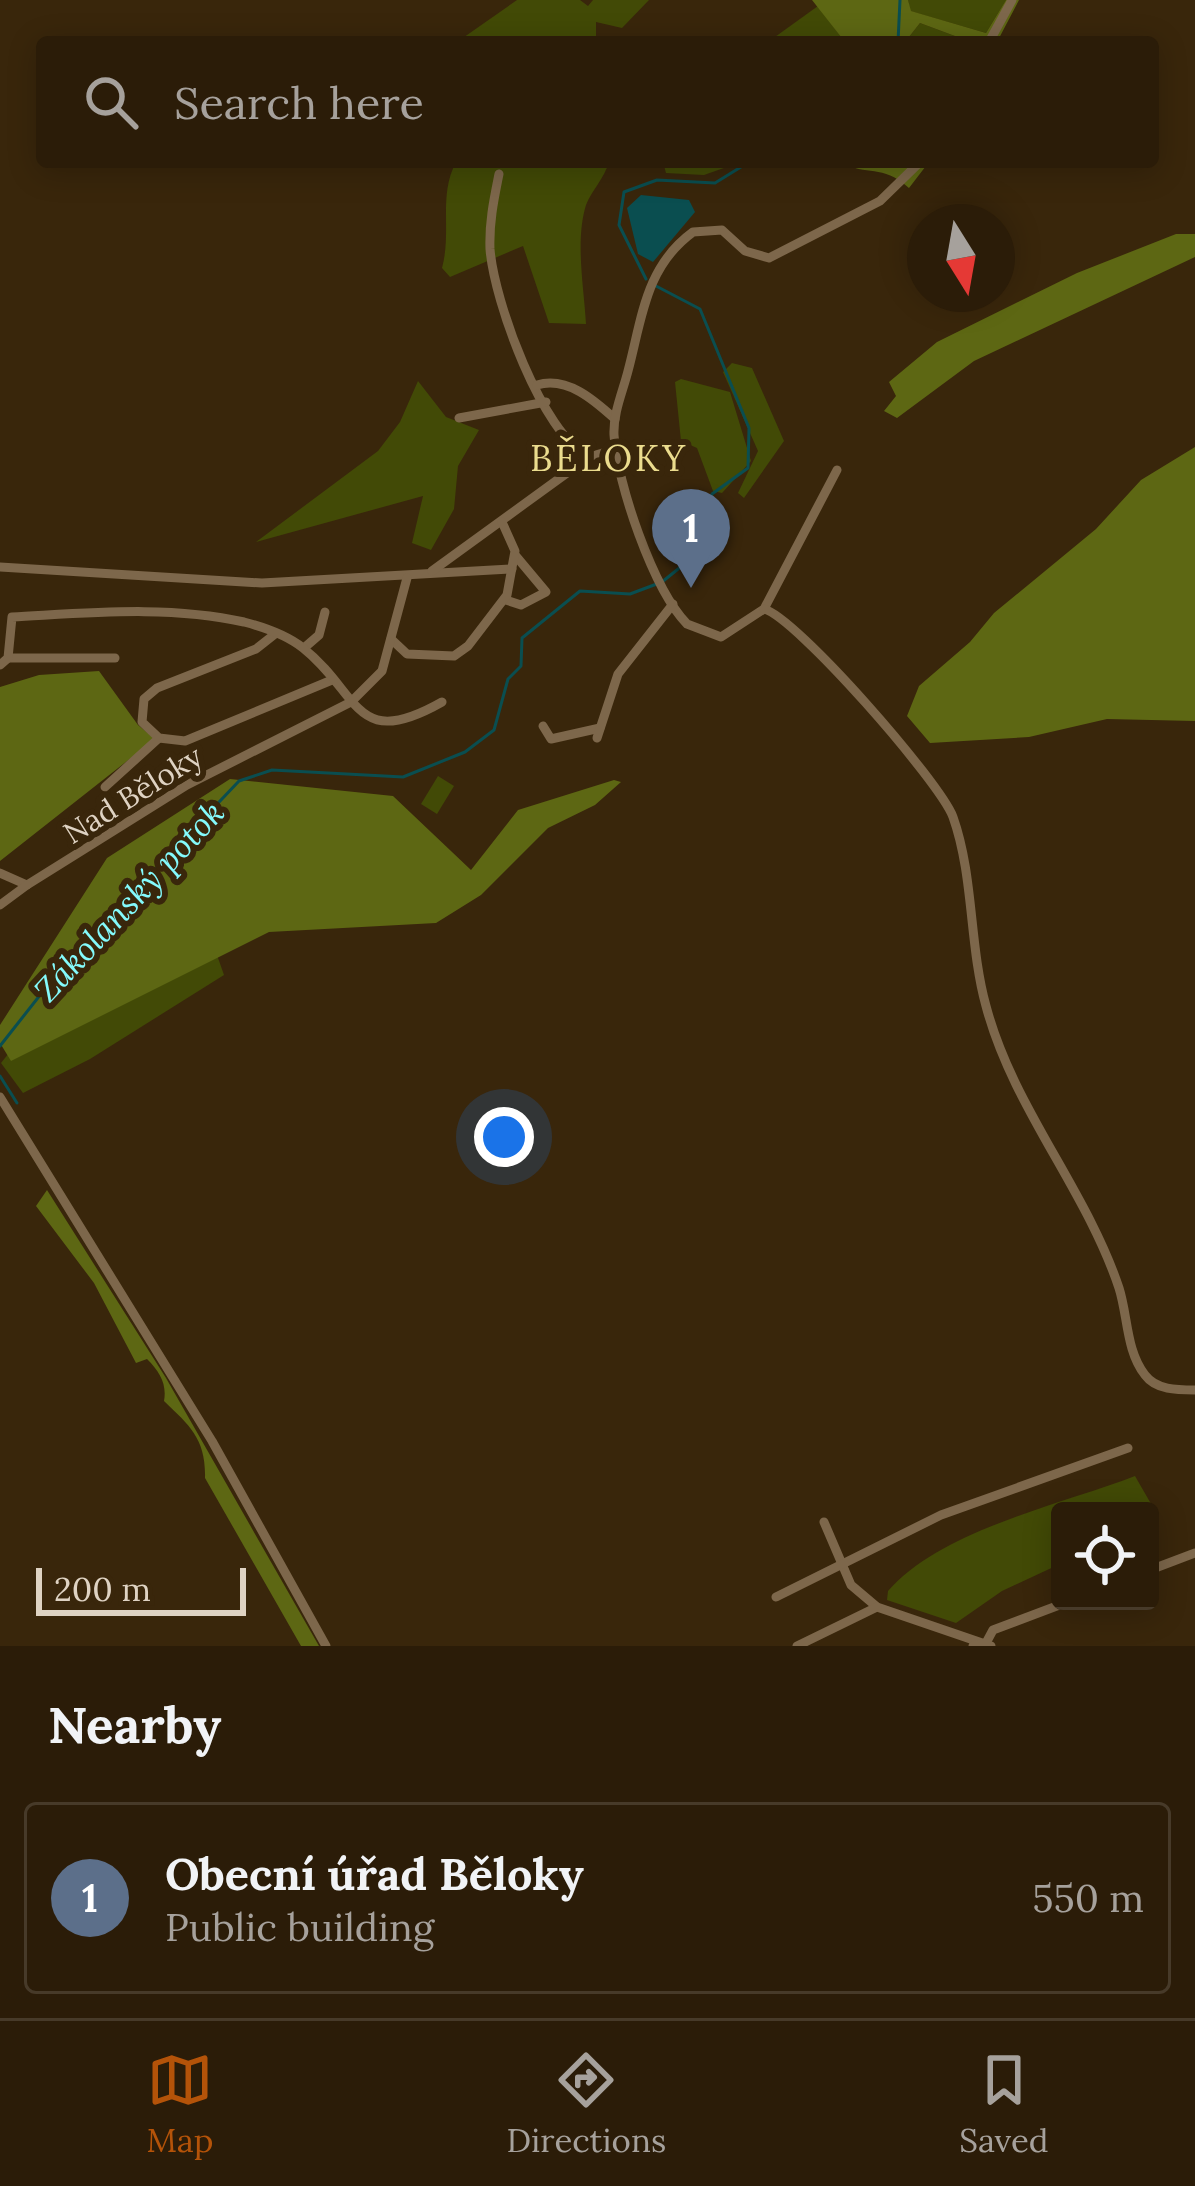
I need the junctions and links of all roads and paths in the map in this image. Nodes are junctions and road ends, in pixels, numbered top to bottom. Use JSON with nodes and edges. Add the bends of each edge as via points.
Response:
{"nodes":[{"id":1,"x":1012,"y":0,"type":"edge"},
{"id":2,"x":992,"y":36,"type":"edge"},
{"id":3,"x":914,"y":168,"type":"edge"},
{"id":4,"x":499,"y":174,"type":"dead end"},
{"id":5,"x":537,"y":385,"type":"junction"},
{"id":6,"x":587,"y":394,"type":"junction"},
{"id":7,"x":620,"y":400,"type":"junction"},
{"id":8,"x":546,"y":402,"type":"junction"},
{"id":9,"x":459,"y":418,"type":"dead end"},
{"id":10,"x":615,"y":419,"type":"junction"},
{"id":11,"x":616,"y":449,"type":"junction"},
{"id":12,"x":589,"y":457,"type":"junction"},
{"id":13,"x":837,"y":470,"type":"dead end"},
{"id":14,"x":502,"y":522,"type":"junction"},
{"id":15,"x":514,"y":555,"type":"junction"},
{"id":16,"x":0,"y":567,"type":"edge"},
{"id":17,"x":512,"y":569,"type":"junction"},
{"id":18,"x":426,"y":574,"type":"junction"},
{"id":19,"x":407,"y":578,"type":"junction"},
{"id":20,"x":506,"y":600,"type":"junction"},
{"id":21,"x":673,"y":604,"type":"junction"},
{"id":22,"x":764,"y":609,"type":"junction"},
{"id":23,"x":326,"y":612,"type":"dead end"},
{"id":24,"x":275,"y":634,"type":"junction"},
{"id":25,"x":391,"y":639,"type":"junction"},
{"id":26,"x":304,"y":648,"type":"junction"},
{"id":27,"x":115,"y":658,"type":"dead end"},
{"id":28,"x":4,"y":662,"type":"edge"},
{"id":29,"x":332,"y":680,"type":"junction"},
{"id":30,"x":351,"y":702,"type":"junction"},
{"id":31,"x":442,"y":702,"type":"dead end"},
{"id":32,"x":543,"y":726,"type":"dead end"},
{"id":33,"x":159,"y":738,"type":"junction"},
{"id":34,"x":105,"y":788,"type":"dead end"},
{"id":35,"x":0,"y":873,"type":"edge"},
{"id":36,"x":27,"y":885,"type":"junction"},
{"id":37,"x":0,"y":905,"type":"edge"},
{"id":38,"x":0,"y":1097,"type":"edge"},
{"id":39,"x":1195,"y":1390,"type":"edge"},
{"id":40,"x":1128,"y":1448,"type":"dead end"},
{"id":41,"x":824,"y":1522,"type":"dead end"},
{"id":42,"x":1195,"y":1553,"type":"edge"},
{"id":43,"x":841,"y":1561,"type":"junction"},
{"id":44,"x":1159,"y":1567,"type":"edge"},
{"id":45,"x":776,"y":1597,"type":"dead end"},
{"id":46,"x":877,"y":1607,"type":"junction"},
{"id":47,"x":1051,"y":1608,"type":"edge"},
{"id":48,"x":988,"y":1645,"type":"edge"},
{"id":49,"x":326,"y":1646,"type":"edge"},
{"id":50,"x":796,"y":1646,"type":"edge"},
{"id":51,"x":973,"y":1646,"type":"edge"}],
"edges":[{"from":1,"to":2,"type":"street"},
{"from":3,"to":7,"type":"street","via":[[880,201],[769,258],[711,227],[681,242],[639,312]]},
{"from":4,"to":5,"type":"street","via":[[490,254],[518,350]]},
{"from":5,"to":6,"type":"street","via":[[550,381]]},
{"from":5,"to":8,"type":"street"},
{"from":6,"to":7,"type":"street"},
{"from":6,"to":10,"type":"street"},
{"from":7,"to":10,"type":"street"},
{"from":8,"to":9,"type":"street"},
{"from":8,"to":12,"type":"street","via":[[569,447]]},
{"from":10,"to":11,"type":"street"},
{"from":11,"to":12,"type":"street"},
{"from":11,"to":21,"type":"street","via":[[631,512]]},
{"from":12,"to":14,"type":"street"},
{"from":13,"to":22,"type":"street"},
{"from":14,"to":15,"type":"street"},
{"from":14,"to":18,"type":"street"},
{"from":15,"to":17,"type":"street"},
{"from":15,"to":20,"type":"street","via":[[545,592],[521,605]]},
{"from":16,"to":19,"type":"street","via":[[262,583]]},
{"from":17,"to":18,"type":"street"},
{"from":17,"to":20,"type":"street"},
{"from":18,"to":19,"type":"street"},
{"from":19,"to":25,"type":"street"},
{"from":20,"to":25,"type":"street","via":[[454,656],[407,654]]},
{"from":21,"to":22,"type":"street","via":[[687,624],[715,638]]},
{"from":21,"to":32,"type":"street","via":[[618,674],[599,733],[551,739]]},
{"from":22,"to":39,"type":"street","via":[[797,629],[948,807],[977,970],[1004,1062],[1107,1256],[1147,1378]]},
{"from":23,"to":26,"type":"street"},
{"from":24,"to":26,"type":"street"},
{"from":24,"to":28,"type":"street","via":[[225,619],[12,617]]},
{"from":24,"to":33,"type":"street","name":"Nad Běloky","via":[[144,699],[142,722]]},
{"from":25,"to":30,"type":"street","via":[[382,671]]},
{"from":26,"to":29,"type":"street"},
{"from":27,"to":28,"type":"street"},
{"from":29,"to":30,"type":"street"},
{"from":29,"to":33,"type":"street","name":"Nad Běloky","via":[[185,742]]},
{"from":30,"to":31,"type":"street","via":[[367,720],[385,724]]},
{"from":30,"to":36,"type":"street","name":"Nad Běloky","via":[[116,827]]},
{"from":33,"to":34,"type":"street","name":"Nad Běloky"},
{"from":35,"to":36,"type":"street"},
{"from":36,"to":37,"type":"street","name":"Nad Běloky"},
{"from":38,"to":49,"type":"street","via":[[212,1441]]},
{"from":40,"to":43,"type":"street","via":[[940,1515]]},
{"from":41,"to":43,"type":"street"},
{"from":42,"to":44,"type":"street"},
{"from":43,"to":45,"type":"street"},
{"from":43,"to":46,"type":"street","via":[[851,1585]]},
{"from":46,"to":48,"type":"street"},
{"from":46,"to":50,"type":"street"},
{"from":47,"to":48,"type":"street","via":[[993,1630]]},
{"from":48,"to":51,"type":"street"}]}
